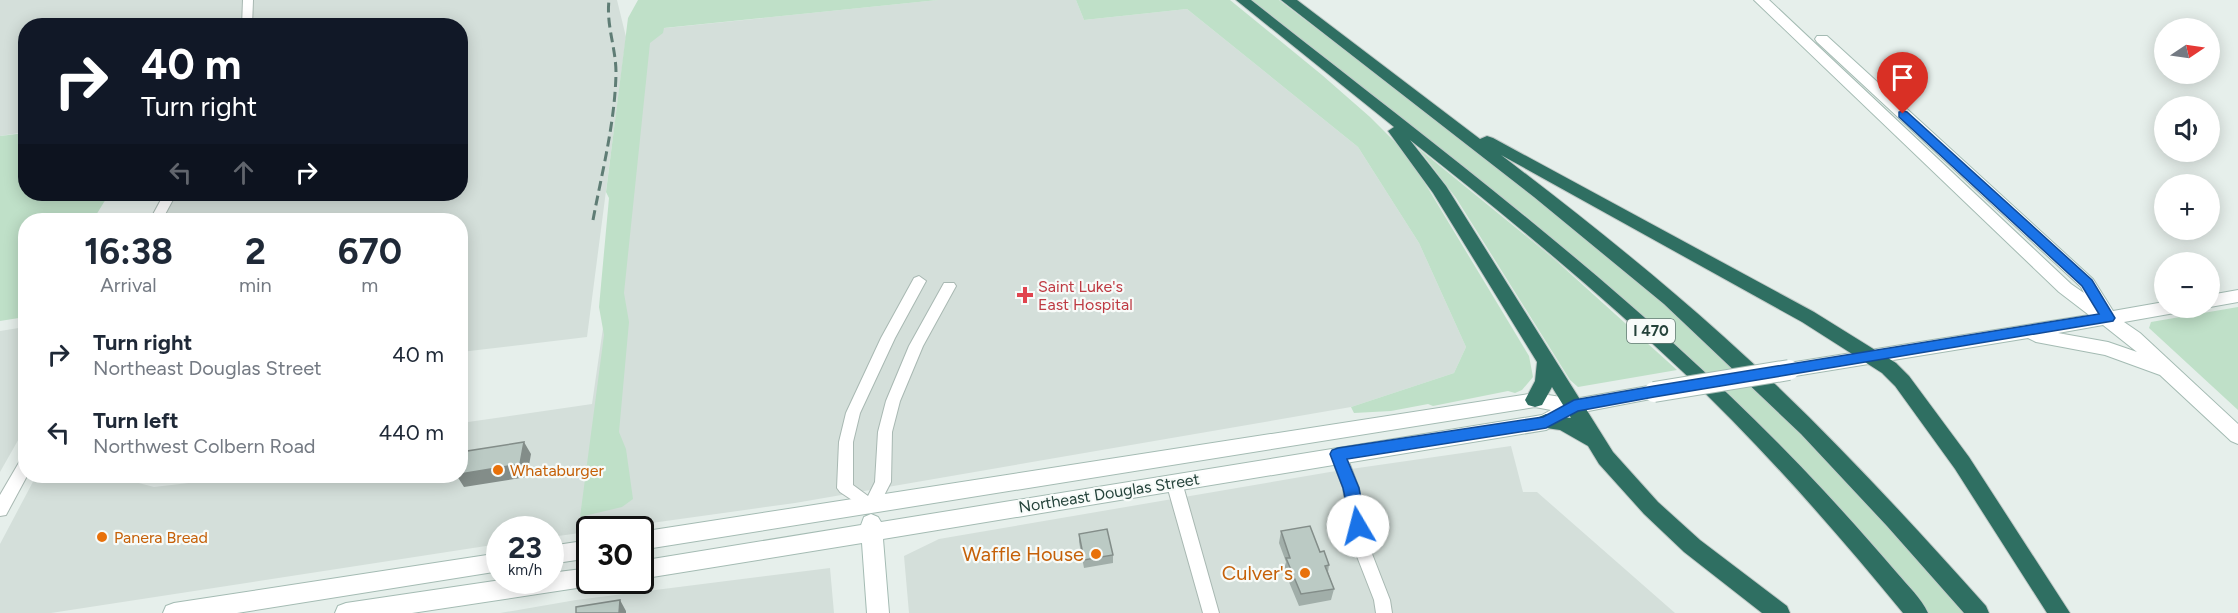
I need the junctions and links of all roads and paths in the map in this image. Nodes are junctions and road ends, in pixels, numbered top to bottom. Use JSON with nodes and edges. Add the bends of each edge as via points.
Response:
{"nodes":[{"id":1,"x":248,"y":0,"type":"edge"},
{"id":2,"x":1242,"y":0,"type":"edge"},
{"id":3,"x":1288,"y":0,"type":"edge"},
{"id":4,"x":1761,"y":0,"type":"edge"},
{"id":5,"x":1778,"y":0,"type":"edge"},
{"id":6,"x":247,"y":18,"type":"edge"},
{"id":7,"x":1350,"y":85,"type":"junction"},
{"id":8,"x":1418,"y":99,"type":"junction"},
{"id":9,"x":919,"y":281,"type":"dead end"},
{"id":10,"x":949,"y":286,"type":"dead end"},
{"id":11,"x":2238,"y":296,"type":"edge"},
{"id":12,"x":2220,"y":299,"type":"edge"},
{"id":13,"x":2154,"y":310,"type":"edge"},
{"id":14,"x":2108,"y":318,"type":"junction"},
{"id":15,"x":2022,"y":333,"type":"junction"},
{"id":16,"x":1873,"y":357,"type":"junction"},
{"id":17,"x":1546,"y":361,"type":"junction"},
{"id":18,"x":2173,"y":376,"type":"junction"},
{"id":19,"x":1535,"y":400,"type":"junction"},
{"id":20,"x":1574,"y":406,"type":"junction"},
{"id":21,"x":1546,"y":422,"type":"junction"},
{"id":22,"x":2238,"y":436,"type":"edge"},
{"id":23,"x":1597,"y":443,"type":"junction"},
{"id":24,"x":1338,"y":454,"type":"junction"},
{"id":25,"x":18,"y":477,"type":"edge"},
{"id":26,"x":1174,"y":482,"type":"junction"},
{"id":27,"x":870,"y":506,"type":"junction"},
{"id":28,"x":0,"y":510,"type":"edge"},
{"id":29,"x":872,"y":532,"type":"junction"},
{"id":30,"x":654,"y":539,"type":"edge"},
{"id":31,"x":486,"y":564,"type":"edge"},
{"id":32,"x":654,"y":568,"type":"edge"},
{"id":33,"x":576,"y":579,"type":"edge"},
{"id":34,"x":174,"y":613,"type":"edge"},
{"id":35,"x":346,"y":613,"type":"edge"},
{"id":36,"x":879,"y":613,"type":"edge"},
{"id":37,"x":1211,"y":613,"type":"edge"},
{"id":38,"x":1384,"y":613,"type":"edge"},
{"id":39,"x":1779,"y":613,"type":"edge"},
{"id":40,"x":1917,"y":613,"type":"edge"},
{"id":41,"x":1978,"y":613,"type":"edge"},
{"id":42,"x":2059,"y":613,"type":"edge"}],
"edges":[{"from":1,"to":6,"type":"street"},
{"from":2,"to":7,"type":"highway","number":"I 470"},
{"from":3,"to":8,"type":"highway","number":"I 470"},
{"from":4,"to":14,"type":"main road","via":[[2065,288]]},
{"from":5,"to":14,"type":"main road","via":[[2087,283]]},
{"from":7,"to":17,"type":"highway","via":[[1397,132],[1426,169]]},
{"from":7,"to":40,"type":"highway","number":"I 470","via":[[1658,337],[1799,479]]},
{"from":8,"to":16,"type":"highway","via":[[1568,188],[1808,317]]},
{"from":8,"to":41,"type":"highway","number":"I 470","via":[[1623,260],[1706,332],[1806,426]]},
{"from":9,"to":27,"type":"street","via":[[888,338],[854,413],[846,442],[845,488]]},
{"from":10,"to":27,"type":"street","via":[[916,346],[893,401],[885,432],[883,482]]},
{"from":11,"to":12,"type":"main road"},
{"from":13,"to":14,"type":"main road","name":"Northeast Douglas Street"},
{"from":14,"to":15,"type":"main road","name":"Northeast Douglas Street"},
{"from":14,"to":18,"type":"main road"},
{"from":15,"to":16,"type":"main road","name":"Northeast Douglas Street"},
{"from":15,"to":18,"type":"main road","via":[[2108,349]]},
{"from":16,"to":20,"type":"main road","name":"Northeast Douglas Street","bridge":true},
{"from":16,"to":42,"type":"highway","via":[[1902,381],[1934,424]]},
{"from":17,"to":19,"type":"highway","via":[[1544,386]]},
{"from":17,"to":20,"type":"highway"},
{"from":18,"to":22,"type":"main road"},
{"from":19,"to":20,"type":"main road","name":"Northeast Douglas Street"},
{"from":19,"to":27,"type":"main road","name":"Northeast Douglas Street"},
{"from":20,"to":21,"type":"main road","name":"Northeast Douglas Street"},
{"from":20,"to":23,"type":"highway"},
{"from":21,"to":23,"type":"highway","via":[[1564,423]]},
{"from":21,"to":24,"type":"main road","name":"Northeast Douglas Street"},
{"from":23,"to":39,"type":"highway","via":[[1613,467],[1683,538]]},
{"from":24,"to":26,"type":"main road","name":"Northeast Douglas Street"},
{"from":24,"to":38,"type":"street","via":[[1351,488],[1359,541]]},
{"from":25,"to":28,"type":"street"},
{"from":26,"to":29,"type":"main road","name":"Northeast Douglas Street"},
{"from":26,"to":37,"type":"street"},
{"from":27,"to":29,"type":"main road"},
{"from":27,"to":30,"type":"main road","name":"Northeast Douglas Street"},
{"from":29,"to":32,"type":"main road","name":"Northeast Douglas Street"},
{"from":29,"to":36,"type":"main road"},
{"from":31,"to":34,"type":"main road"},
{"from":33,"to":35,"type":"main road"}]}
